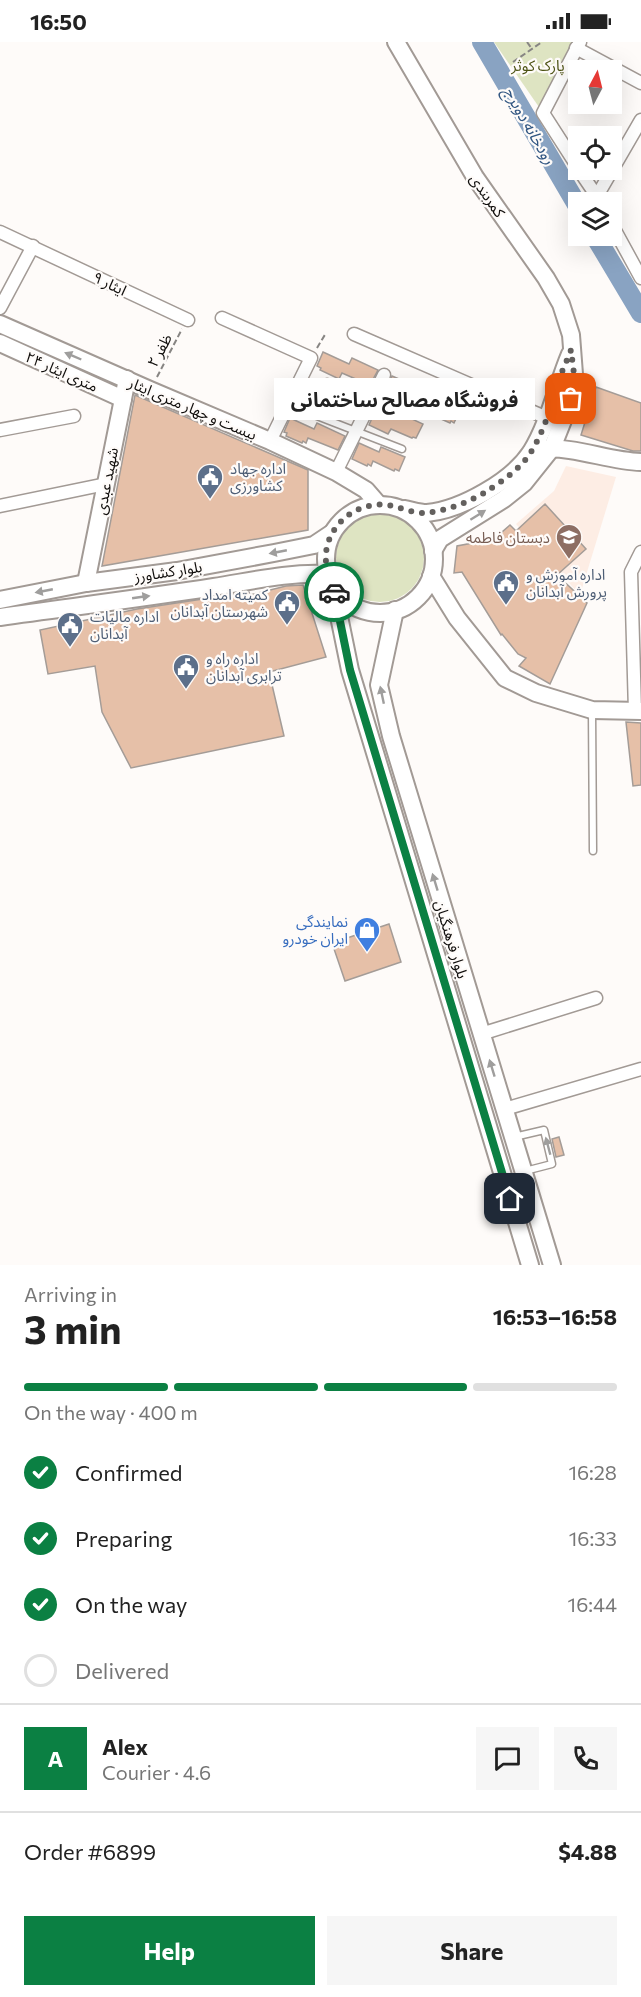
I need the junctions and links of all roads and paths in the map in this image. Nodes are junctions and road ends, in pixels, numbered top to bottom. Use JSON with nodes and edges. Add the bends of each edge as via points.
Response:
{"nodes":[{"id":1,"x":396,"y":42,"type":"edge"},
{"id":2,"x":527,"y":42,"type":"edge"},
{"id":3,"x":542,"y":42,"type":"edge"},
{"id":4,"x":578,"y":45,"type":"edge"},
{"id":5,"x":531,"y":49,"type":"junction"},
{"id":6,"x":513,"y":62,"type":"dead end"},
{"id":7,"x":641,"y":83,"type":"edge"},
{"id":8,"x":641,"y":120,"type":"edge"},
{"id":9,"x":568,"y":152,"type":"edge"},
{"id":10,"x":602,"y":192,"type":"edge"},
{"id":11,"x":0,"y":232,"type":"edge"},
{"id":12,"x":622,"y":243,"type":"edge"},
{"id":13,"x":33,"y":246,"type":"junction"},
{"id":14,"x":641,"y":278,"type":"edge"},
{"id":15,"x":0,"y":308,"type":"edge"},
{"id":16,"x":222,"y":318,"type":"dead end"},
{"id":17,"x":188,"y":320,"type":"joint"},
{"id":18,"x":1,"y":325,"type":"edge"},
{"id":19,"x":326,"y":333,"type":"dead end"},
{"id":20,"x":354,"y":334,"type":"dead end"},
{"id":21,"x":0,"y":343,"type":"edge"},
{"id":22,"x":571,"y":350,"type":"junction"},
{"id":23,"x":311,"y":358,"type":"junction"},
{"id":24,"x":384,"y":375,"type":"dead end"},
{"id":25,"x":127,"y":379,"type":"junction"},
{"id":26,"x":327,"y":382,"type":"dead end"},
{"id":27,"x":150,"y":390,"type":"junction"},
{"id":28,"x":374,"y":396,"type":"junction"},
{"id":29,"x":123,"y":399,"type":"junction"},
{"id":30,"x":424,"y":415,"type":"dead end"},
{"id":31,"x":74,"y":416,"type":"dead end"},
{"id":32,"x":316,"y":416,"type":"dead end"},
{"id":33,"x":547,"y":418,"type":"junction"},
{"id":34,"x":0,"y":430,"type":"edge"},
{"id":35,"x":357,"y":431,"type":"junction"},
{"id":36,"x":270,"y":441,"type":"junction"},
{"id":37,"x":552,"y":448,"type":"junction"},
{"id":38,"x":402,"y":449,"type":"dead end"},
{"id":39,"x":532,"y":451,"type":"junction"},
{"id":40,"x":641,"y":462,"type":"edge"},
{"id":41,"x":336,"y":472,"type":"junction"},
{"id":42,"x":106,"y":484,"type":"junction"},
{"id":43,"x":379,"y":505,"type":"junction"},
{"id":44,"x":0,"y":506,"type":"edge"},
{"id":45,"x":399,"y":508,"type":"junction"},
{"id":46,"x":332,"y":532,"type":"junction"},
{"id":47,"x":433,"y":551,"type":"junction"},
{"id":48,"x":641,"y":552,"type":"edge"},
{"id":49,"x":209,"y":565,"type":"junction"},
{"id":50,"x":177,"y":571,"type":"junction"},
{"id":51,"x":431,"y":576,"type":"junction"},
{"id":52,"x":330,"y":580,"type":"junction"},
{"id":53,"x":86,"y":583,"type":"junction"},
{"id":54,"x":213,"y":587,"type":"junction"},
{"id":55,"x":186,"y":590,"type":"junction"},
{"id":56,"x":0,"y":600,"type":"edge"},
{"id":57,"x":395,"y":610,"type":"junction"},
{"id":58,"x":0,"y":617,"type":"edge"},
{"id":59,"x":592,"y":710,"type":"junction"},
{"id":60,"x":638,"y":711,"type":"edge"},
{"id":61,"x":593,"y":850,"type":"dead end"},
{"id":62,"x":596,"y":998,"type":"dead end"},
{"id":63,"x":482,"y":1037,"type":"junction"},
{"id":64,"x":464,"y":1046,"type":"junction"},
{"id":65,"x":641,"y":1069,"type":"edge"},
{"id":66,"x":505,"y":1109,"type":"junction"},
{"id":67,"x":514,"y":1137,"type":"junction"},
{"id":68,"x":524,"y":1171,"type":"junction"},
{"id":69,"x":529,"y":1265,"type":"edge"},
{"id":70,"x":552,"y":1265,"type":"edge"}],
"edges":[{"from":1,"to":22,"type":"main road","name":"کمربندی","via":[[475,177],[561,304],[571,335]]},
{"from":2,"to":5,"type":"path"},
{"from":3,"to":5,"type":"path"},
{"from":4,"to":7,"type":"street"},
{"from":4,"to":9,"type":"street","via":[[543,113]]},
{"from":5,"to":6,"type":"path"},
{"from":8,"to":10,"type":"street"},
{"from":11,"to":13,"type":"street","name":"ایثار ۹"},
{"from":12,"to":14,"type":"street"},
{"from":13,"to":15,"type":"street"},
{"from":13,"to":17,"type":"street","name":"ایثار ۹"},
{"from":16,"to":23,"type":"street"},
{"from":17,"to":27,"type":"path","name":"ظفر ۲"},
{"from":25,"to":18,"type":"main road","name":"بیست و چهار متری ایثار","one_way":true},
{"from":19,"to":23,"type":"path"},
{"from":20,"to":33,"type":"street"},
{"from":21,"to":29,"type":"main road","name":"۲۴ متری ایثار"},
{"from":22,"to":33,"type":"main road"},
{"from":22,"to":37,"type":"main road","name":"کمربندی","via":[[571,399]]},
{"from":23,"to":36,"type":"street"},
{"from":24,"to":28,"type":"street"},
{"from":25,"to":27,"type":"main road","name":"بیست و چهار متری ایثار"},
{"from":25,"to":29,"type":"main road","name":"شهید عبدی"},
{"from":26,"to":28,"type":"lane"},
{"from":27,"to":36,"type":"main road","name":"بیست و چهار متری ایثار"},
{"from":28,"to":30,"type":"lane"},
{"from":28,"to":35,"type":"street"},
{"from":29,"to":42,"type":"main road","name":"شهید عبدی"},
{"from":31,"to":34,"type":"street"},
{"from":32,"to":35,"type":"lane"},
{"from":33,"to":39,"type":"main road"},
{"from":35,"to":38,"type":"lane"},
{"from":35,"to":41,"type":"street"},
{"from":36,"to":41,"type":"main road","name":"بیست و چهار متری ایثار"},
{"from":37,"to":39,"type":"main road"},
{"from":37,"to":40,"type":"main road"},
{"from":47,"to":37,"type":"main road","name":"کمربندی","one_way":true,"via":[[440,539],[524,483]]},
{"from":39,"to":45,"type":"main road","via":[[518,467],[469,502],[425,513]]},
{"from":41,"to":43,"type":"main road","name":"بیست و چهار متری ایثار","via":[[366,490]]},
{"from":42,"to":44,"type":"street"},
{"from":42,"to":53,"type":"main road","name":"شهید عبدی"},
{"from":43,"to":45,"type":"main road"},
{"from":43,"to":46,"type":"main road","via":[[351,512]]},
{"from":45,"to":47,"type":"main road","via":[[418,521]]},
{"from":46,"to":49,"type":"main road","name":"بلوار کشاورز","one_way":true,"via":[[314,545]]},
{"from":46,"to":52,"type":"main road","via":[[325,560]]},
{"from":47,"to":51,"type":"main road"},
{"from":48,"to":60,"type":"street","via":[[631,572]]},
{"from":49,"to":50,"type":"main road","name":"بلوار کشاورز"},
{"from":49,"to":54,"type":"main road","via":[[202,577],[205,584]]},
{"from":50,"to":53,"type":"main road","name":"بلوار کشاورز"},
{"from":50,"to":55,"type":"main road","via":[[192,575]]},
{"from":51,"to":57,"type":"main road","via":[[417,597]]},
{"from":51,"to":59,"type":"main road","via":[[457,618],[505,678],[536,693]]},
{"from":52,"to":54,"type":"main road","name":"بلوار کشاورز","via":[[307,573]]},
{"from":52,"to":57,"type":"main road","via":[[353,606],[381,613]]},
{"from":52,"to":64,"type":"main road","name":"بلوار فرهنگیان","via":[[350,670]]},
{"from":53,"to":56,"type":"main road","name":"بلوار کشاورز","one_way":true},
{"from":54,"to":55,"type":"main road","name":"بلوار کشاورز"},
{"from":58,"to":55,"type":"main road","name":"بلوار کشاورز","one_way":true},
{"from":63,"to":57,"type":"main road","name":"بلوار فرهنگیان","one_way":true,"via":[[379,685]]},
{"from":59,"to":60,"type":"main road"},
{"from":59,"to":61,"type":"lane"},
{"from":62,"to":63,"type":"street"},
{"from":63,"to":64,"type":"main road"},
{"from":66,"to":63,"type":"main road","name":"بلوار فرهنگیان","one_way":true},
{"from":64,"to":69,"type":"main road","name":"بلوار فرهنگیان"},
{"from":65,"to":66,"type":"street"},
{"from":66,"to":67,"type":"main road","name":"بلوار فرهنگیان"},
{"from":67,"to":68,"type":"main road","name":"بلوار فرهنگیان"},
{"from":68,"to":67,"type":"lane","one_way":true,"via":[[552,1164],[544,1130]]},
{"from":68,"to":70,"type":"main road","name":"بلوار فرهنگیان"}]}
